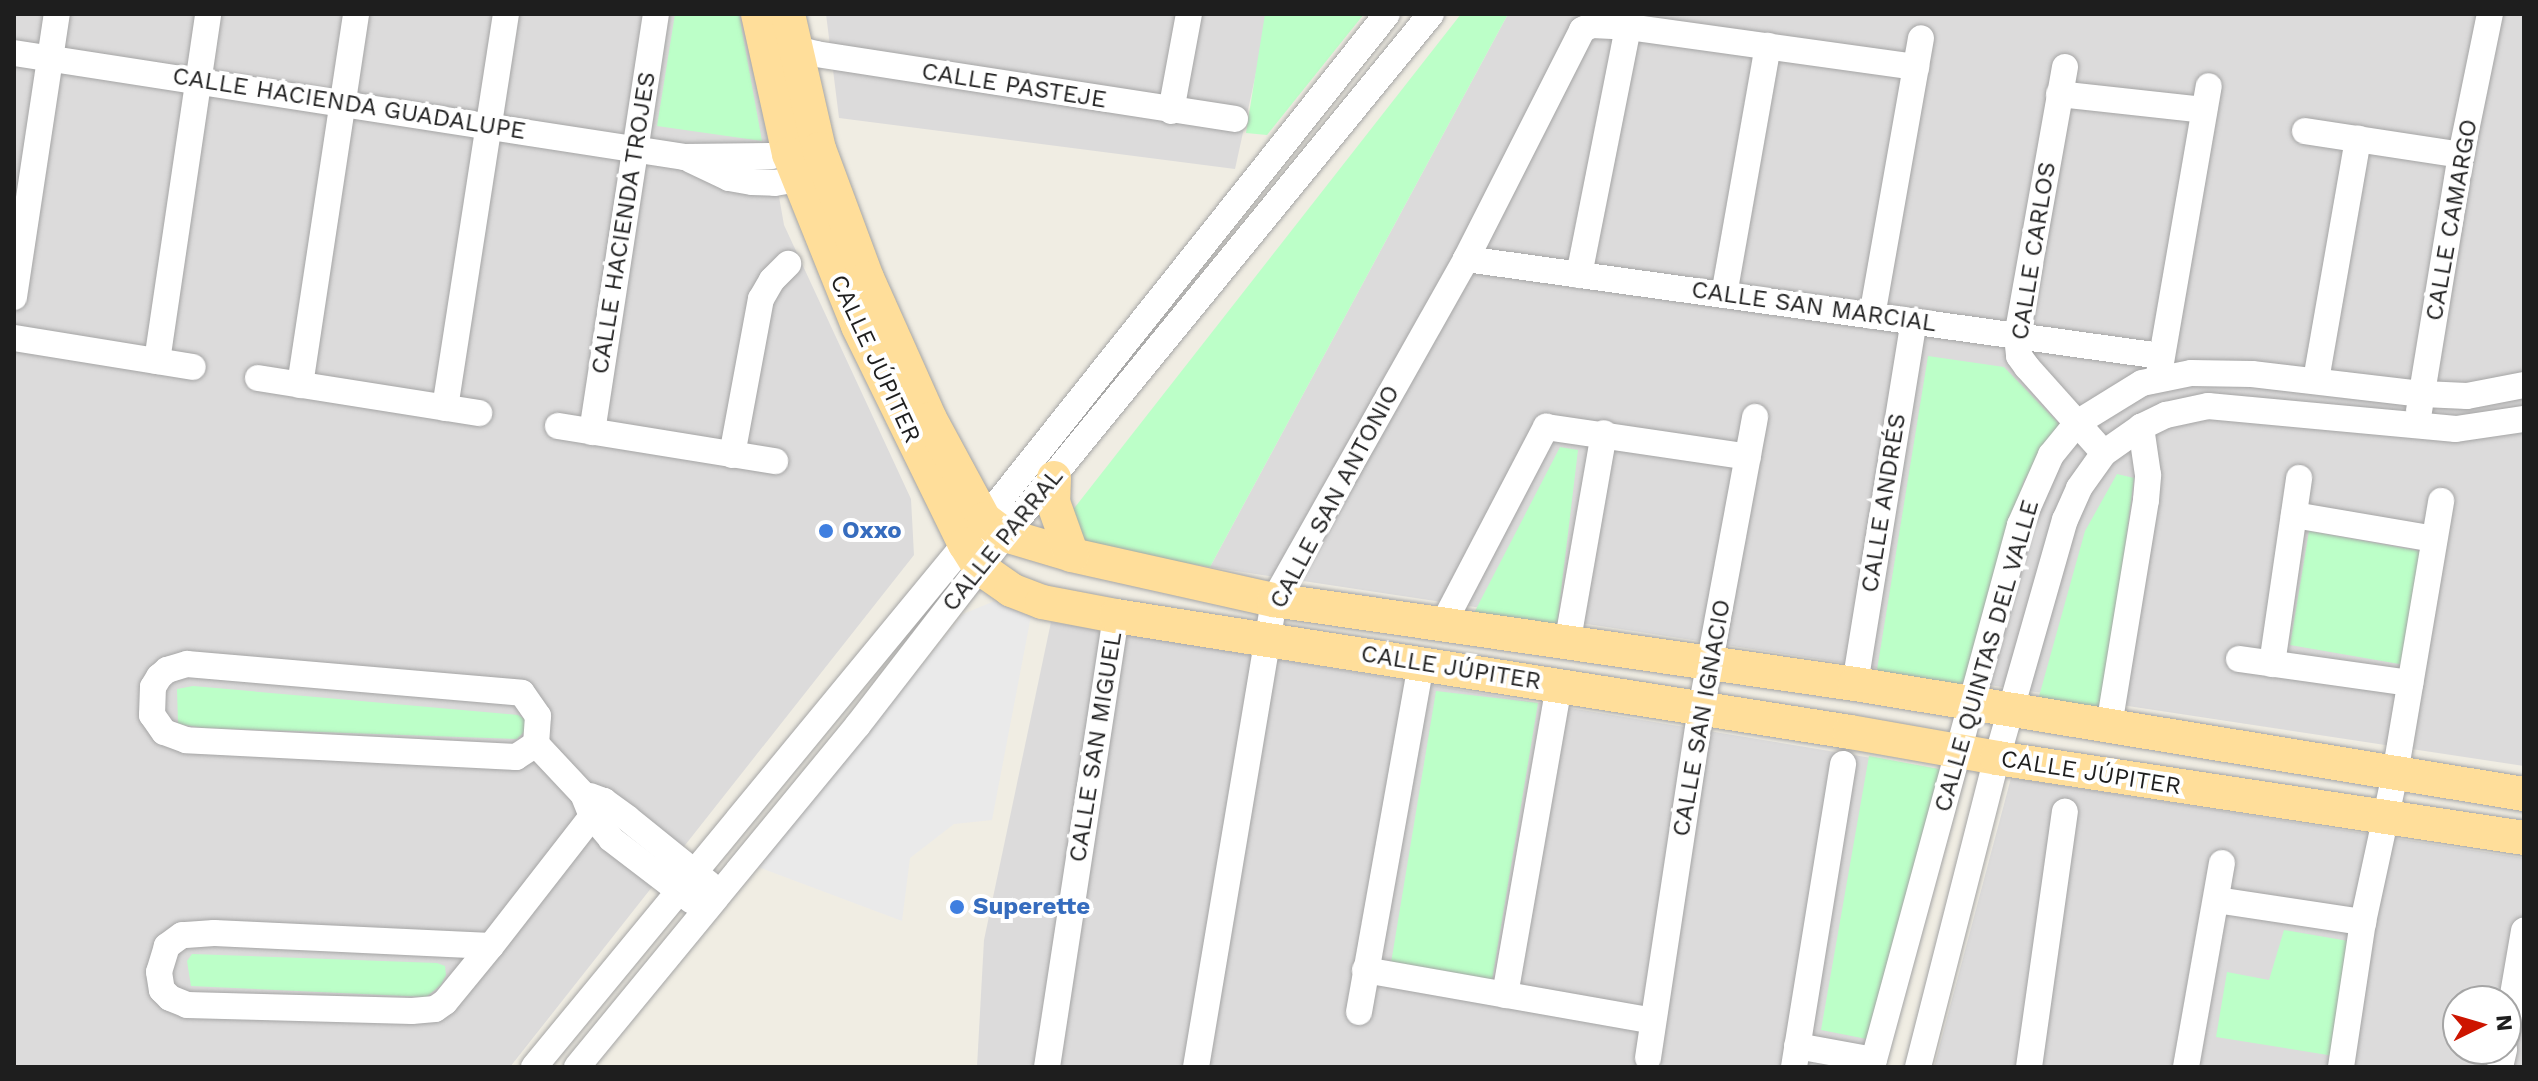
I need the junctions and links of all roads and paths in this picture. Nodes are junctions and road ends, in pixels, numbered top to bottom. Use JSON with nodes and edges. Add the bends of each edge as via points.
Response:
{"nodes":[{"id":1,"x":57,"y":14,"type":"edge"},
{"id":2,"x":208,"y":14,"type":"edge"},
{"id":3,"x":356,"y":14,"type":"edge"},
{"id":4,"x":506,"y":14,"type":"edge"},
{"id":5,"x":656,"y":14,"type":"edge"},
{"id":6,"x":788,"y":14,"type":"edge"},
{"id":7,"x":1189,"y":14,"type":"edge"},
{"id":8,"x":1387,"y":14,"type":"edge"},
{"id":9,"x":1431,"y":14,"type":"edge"},
{"id":10,"x":2490,"y":14,"type":"edge"},
{"id":11,"x":1628,"y":27,"type":"junction"},
{"id":12,"x":772,"y":34,"type":"edge"},
{"id":13,"x":1921,"y":38,"type":"dead end"},
{"id":14,"x":1768,"y":46,"type":"junction"},
{"id":15,"x":14,"y":53,"type":"edge"},
{"id":16,"x":51,"y":56,"type":"junction"},
{"id":17,"x":1916,"y":67,"type":"junction"},
{"id":18,"x":2065,"y":67,"type":"dead end"},
{"id":19,"x":199,"y":80,"type":"junction"},
{"id":20,"x":2059,"y":94,"type":"junction"},
{"id":21,"x":343,"y":103,"type":"junction"},
{"id":22,"x":1171,"y":111,"type":"junction"},
{"id":23,"x":1235,"y":119,"type":"dead end"},
{"id":24,"x":489,"y":126,"type":"junction"},
{"id":25,"x":2305,"y":131,"type":"dead end"},
{"id":26,"x":2358,"y":139,"type":"junction"},
{"id":27,"x":635,"y":149,"type":"junction"},
{"id":28,"x":2461,"y":155,"type":"junction"},
{"id":29,"x":808,"y":164,"type":"junction"},
{"id":30,"x":1466,"y":259,"type":"junction"},
{"id":31,"x":788,"y":264,"type":"dead end"},
{"id":32,"x":1579,"y":275,"type":"junction"},
{"id":33,"x":1724,"y":295,"type":"junction"},
{"id":34,"x":14,"y":297,"type":"edge"},
{"id":35,"x":1872,"y":316,"type":"junction"},
{"id":36,"x":1914,"y":321,"type":"junction"},
{"id":37,"x":2017,"y":336,"type":"junction"},
{"id":38,"x":14,"y":338,"type":"edge"},
{"id":39,"x":157,"y":361,"type":"junction"},
{"id":40,"x":193,"y":367,"type":"dead end"},
{"id":41,"x":2160,"y":367,"type":"junction"},
{"id":42,"x":258,"y":378,"type":"dead end"},
{"id":43,"x":2316,"y":380,"type":"junction"},
{"id":44,"x":300,"y":385,"type":"junction"},
{"id":45,"x":2524,"y":385,"type":"edge"},
{"id":46,"x":2423,"y":394,"type":"junction"},
{"id":47,"x":445,"y":408,"type":"junction"},
{"id":48,"x":479,"y":413,"type":"dead end"},
{"id":49,"x":1755,"y":417,"type":"dead end"},
{"id":50,"x":2524,"y":419,"type":"edge"},
{"id":51,"x":2077,"y":423,"type":"junction"},
{"id":52,"x":558,"y":426,"type":"dead end"},
{"id":53,"x":2141,"y":427,"type":"junction"},
{"id":54,"x":2417,"y":427,"type":"junction"},
{"id":55,"x":592,"y":432,"type":"junction"},
{"id":56,"x":1604,"y":433,"type":"junction"},
{"id":57,"x":2104,"y":453,"type":"junction"},
{"id":58,"x":732,"y":455,"type":"junction"},
{"id":59,"x":1748,"y":457,"type":"junction"},
{"id":60,"x":775,"y":461,"type":"dead end"},
{"id":61,"x":1054,"y":478,"type":"junction"},
{"id":62,"x":2299,"y":478,"type":"dead end"},
{"id":63,"x":2441,"y":501,"type":"dead end"},
{"id":64,"x":2294,"y":515,"type":"junction"},
{"id":65,"x":2434,"y":539,"type":"junction"},
{"id":66,"x":983,"y":541,"type":"junction"},
{"id":67,"x":1072,"y":555,"type":"junction"},
{"id":68,"x":1274,"y":600,"type":"junction"},
{"id":69,"x":1116,"y":616,"type":"junction"},
{"id":70,"x":1442,"y":626,"type":"junction"},
{"id":71,"x":1266,"y":638,"type":"junction"},
{"id":72,"x":1567,"y":645,"type":"junction"},
{"id":73,"x":2239,"y":659,"type":"dead end"},
{"id":74,"x":1421,"y":663,"type":"junction"},
{"id":75,"x":2272,"y":664,"type":"junction"},
{"id":76,"x":1709,"y":666,"type":"junction"},
{"id":77,"x":2410,"y":683,"type":"junction"},
{"id":78,"x":1855,"y":684,"type":"junction"},
{"id":79,"x":1559,"y":685,"type":"junction"},
{"id":80,"x":1970,"y":704,"type":"junction"},
{"id":81,"x":1701,"y":709,"type":"junction"},
{"id":82,"x":2010,"y":712,"type":"junction"},
{"id":83,"x":2109,"y":726,"type":"junction"},
{"id":84,"x":536,"y":744,"type":"junction"},
{"id":85,"x":1959,"y":750,"type":"junction"},
{"id":86,"x":1997,"y":758,"type":"junction"},
{"id":87,"x":1843,"y":764,"type":"dead end"},
{"id":88,"x":2395,"y":774,"type":"junction"},
{"id":89,"x":2524,"y":794,"type":"edge"},
{"id":90,"x":593,"y":804,"type":"junction"},
{"id":91,"x":2065,"y":812,"type":"dead end"},
{"id":92,"x":2384,"y":827,"type":"junction"},
{"id":93,"x":2524,"y":838,"type":"edge"},
{"id":94,"x":2222,"y":863,"type":"dead end"},
{"id":95,"x":687,"y":882,"type":"junction"},
{"id":96,"x":2217,"y":900,"type":"junction"},
{"id":97,"x":713,"y":902,"type":"junction"},
{"id":98,"x":2363,"y":922,"type":"junction"},
{"id":99,"x":2524,"y":935,"type":"edge"},
{"id":100,"x":491,"y":946,"type":"junction"},
{"id":101,"x":1365,"y":970,"type":"junction"},
{"id":102,"x":2515,"y":985,"type":"edge"},
{"id":103,"x":1505,"y":995,"type":"junction"},
{"id":104,"x":1359,"y":1012,"type":"dead end"},
{"id":105,"x":1653,"y":1021,"type":"junction"},
{"id":106,"x":1795,"y":1056,"type":"edge"},
{"id":107,"x":1648,"y":1058,"type":"dead end"},
{"id":108,"x":1873,"y":1063,"type":"edge"},
{"id":109,"x":534,"y":1067,"type":"edge"},
{"id":110,"x":577,"y":1067,"type":"edge"},
{"id":111,"x":1047,"y":1067,"type":"edge"},
{"id":112,"x":1196,"y":1067,"type":"edge"},
{"id":113,"x":1918,"y":1067,"type":"edge"},
{"id":114,"x":2029,"y":1067,"type":"edge"},
{"id":115,"x":2186,"y":1067,"type":"edge"},
{"id":116,"x":2341,"y":1067,"type":"edge"}],
"edges":[{"from":1,"to":16,"type":"street"},
{"from":2,"to":19,"type":"street"},
{"from":3,"to":21,"type":"street"},
{"from":4,"to":24,"type":"street"},
{"from":5,"to":27,"type":"street","name":"CALLE HACIENDA TROJES"},
{"from":6,"to":12,"type":"main road","name":"CALLE JÚPITER"},
{"from":7,"to":22,"type":"street"},
{"from":8,"to":66,"type":"street","name":"CALLE PARRAL"},
{"from":9,"to":61,"type":"street","name":"CALLE PARRAL"},
{"from":10,"to":28,"type":"street","name":"CALLE CAMARGO"},
{"from":11,"to":14,"type":"street"},
{"from":11,"to":30,"type":"street","name":"CALLE SAN ANTONIO","via":[[1596,25],[1582,30]]},
{"from":11,"to":32,"type":"street"},
{"from":12,"to":22,"type":"street","name":"CALLE PASTEJE"},
{"from":12,"to":29,"type":"main road","name":"CALLE JÚPITER"},
{"from":13,"to":17,"type":"street"},
{"from":14,"to":17,"type":"street"},
{"from":14,"to":33,"type":"street"},
{"from":15,"to":16,"type":"street","name":"CALLE HACIENDA GUADALUPE"},
{"from":16,"to":19,"type":"street","name":"CALLE HACIENDA GUADALUPE"},
{"from":16,"to":34,"type":"street"},
{"from":17,"to":35,"type":"street"},
{"from":18,"to":20,"type":"street","name":"CALLE CARLOS"},
{"from":19,"to":21,"type":"street","name":"CALLE HACIENDA GUADALUPE"},
{"from":19,"to":39,"type":"street"},
{"from":20,"to":37,"type":"street","name":"CALLE CARLOS"},
{"from":20,"to":41,"type":"street","via":[[2206,98]]},
{"from":21,"to":24,"type":"street","name":"CALLE HACIENDA GUADALUPE"},
{"from":21,"to":44,"type":"street"},
{"from":22,"to":23,"type":"street","name":"CALLE PASTEJE"},
{"from":24,"to":27,"type":"street","name":"CALLE HACIENDA GUADALUPE"},
{"from":24,"to":47,"type":"street"},
{"from":25,"to":26,"type":"street"},
{"from":26,"to":28,"type":"street"},
{"from":26,"to":43,"type":"street"},
{"from":27,"to":29,"type":"street","name":"CALLE HACIENDA GUADALUPE"},
{"from":27,"to":55,"type":"street","name":"CALLE HACIENDA TROJES"},
{"from":28,"to":46,"type":"street","name":"CALLE CAMARGO"},
{"from":29,"to":66,"type":"main road","name":"CALLE JÚPITER","via":[[858,326]]},
{"from":30,"to":32,"type":"street","name":"CALLE SAN MARCIAL"},
{"from":30,"to":68,"type":"street","name":"CALLE SAN ANTONIO"},
{"from":31,"to":58,"type":"street","via":[[761,299]]},
{"from":32,"to":33,"type":"street","name":"CALLE SAN MARCIAL"},
{"from":33,"to":35,"type":"street","name":"CALLE SAN MARCIAL"},
{"from":35,"to":36,"type":"street","name":"CALLE SAN MARCIAL"},
{"from":36,"to":37,"type":"street","name":"CALLE SAN MARCIAL"},
{"from":36,"to":78,"type":"street","name":"CALLE ANDRÉS"},
{"from":37,"to":41,"type":"street","name":"CALLE SAN MARCIAL"},
{"from":37,"to":51,"type":"street","name":"CALLE CARLOS","via":[[2019,356]]},
{"from":38,"to":39,"type":"street"},
{"from":39,"to":40,"type":"street"},
{"from":41,"to":43,"type":"street","name":"CALLE QUINTAS DEL VALLE"},
{"from":41,"to":51,"type":"street","name":"CALLE QUINTAS DEL VALLE"},
{"from":42,"to":44,"type":"street"},
{"from":43,"to":46,"type":"street","name":"CALLE QUINTAS DEL VALLE"},
{"from":44,"to":47,"type":"street"},
{"from":45,"to":46,"type":"street","name":"CALLE QUINTAS DEL VALLE","via":[[2467,396]]},
{"from":46,"to":54,"type":"street","name":"CALLE CAMARGO"},
{"from":47,"to":48,"type":"street"},
{"from":49,"to":59,"type":"street","name":"CALLE SAN IGNACIO"},
{"from":50,"to":54,"type":"street","name":"CALLE QUINTAS DEL VALLE","via":[[2456,429]]},
{"from":51,"to":57,"type":"street","name":"CALLE CARLOS"},
{"from":51,"to":80,"type":"street","name":"CALLE QUINTAS DEL VALLE","via":[[2035,485]]},
{"from":52,"to":55,"type":"street"},
{"from":53,"to":54,"type":"street","name":"CALLE QUINTAS DEL VALLE","via":[[2208,406]]},
{"from":53,"to":57,"type":"street","name":"CALLE QUINTAS DEL VALLE"},
{"from":53,"to":83,"type":"street","via":[[2146,500]]},
{"from":55,"to":58,"type":"street"},
{"from":56,"to":59,"type":"street"},
{"from":56,"to":70,"type":"street","via":[[1544,430]]},
{"from":56,"to":72,"type":"street"},
{"from":57,"to":82,"type":"street","name":"CALLE QUINTAS DEL VALLE","via":[[2065,520]]},
{"from":58,"to":60,"type":"street"},
{"from":59,"to":76,"type":"street","name":"CALLE SAN IGNACIO"},
{"from":61,"to":66,"type":"street","name":"CALLE PARRAL"},
{"from":61,"to":67,"type":"main road","via":[[1053,502]]},
{"from":62,"to":64,"type":"street"},
{"from":63,"to":65,"type":"street"},
{"from":64,"to":65,"type":"street"},
{"from":64,"to":75,"type":"street"},
{"from":65,"to":77,"type":"street"},
{"from":66,"to":67,"type":"main road","name":"CALLE JÚPITER"},
{"from":66,"to":69,"type":"main road","name":"CALLE JÚPITER","via":[[1011,590],[1042,602]]},
{"from":66,"to":95,"type":"street","name":"CALLE PARRAL"},
{"from":66,"to":97,"type":"street","name":"CALLE PARRAL"},
{"from":67,"to":68,"type":"main road","name":"CALLE JÚPITER"},
{"from":68,"to":70,"type":"main road","name":"CALLE JÚPITER"},
{"from":68,"to":71,"type":"street","name":"CALLE SAN ANTONIO"},
{"from":69,"to":71,"type":"main road","name":"CALLE JÚPITER"},
{"from":69,"to":111,"type":"street","name":"CALLE SAN MIGUEL"},
{"from":70,"to":72,"type":"main road","name":"CALLE JÚPITER"},
{"from":71,"to":74,"type":"main road","name":"CALLE JÚPITER"},
{"from":71,"to":112,"type":"street","name":"CALLE SAN ANTONIO"},
{"from":72,"to":76,"type":"main road","name":"CALLE JÚPITER"},
{"from":73,"to":75,"type":"street"},
{"from":74,"to":79,"type":"main road","name":"CALLE JÚPITER"},
{"from":74,"to":101,"type":"street"},
{"from":75,"to":77,"type":"street"},
{"from":76,"to":78,"type":"main road","name":"CALLE JÚPITER"},
{"from":76,"to":81,"type":"street","name":"CALLE SAN IGNACIO"},
{"from":77,"to":88,"type":"street"},
{"from":78,"to":80,"type":"main road","name":"CALLE JÚPITER"},
{"from":79,"to":81,"type":"main road","name":"CALLE JÚPITER"},
{"from":79,"to":103,"type":"street"},
{"from":80,"to":82,"type":"main road","name":"CALLE JÚPITER"},
{"from":80,"to":85,"type":"street","name":"CALLE QUINTAS DEL VALLE"},
{"from":81,"to":85,"type":"main road","name":"CALLE JÚPITER"},
{"from":81,"to":105,"type":"street","name":"CALLE SAN IGNACIO"},
{"from":82,"to":83,"type":"main road","name":"CALLE JÚPITER"},
{"from":82,"to":86,"type":"street","name":"CALLE QUINTAS DEL VALLE"},
{"from":83,"to":88,"type":"main road","name":"CALLE JÚPITER"},
{"from":84,"to":84,"type":"street","via":[[516,757],[186,740],[164,732],[152,715],[153,687],[167,670],[187,664],[522,693],[538,716]]},
{"from":84,"to":90,"type":"street"},
{"from":85,"to":86,"type":"main road","name":"CALLE JÚPITER"},
{"from":85,"to":108,"type":"street","name":"CALLE QUINTAS DEL VALLE"},
{"from":86,"to":92,"type":"main road","name":"CALLE JÚPITER"},
{"from":86,"to":113,"type":"street","name":"CALLE QUINTAS DEL VALLE"},
{"from":87,"to":106,"type":"street"},
{"from":88,"to":89,"type":"main road","name":"CALLE JÚPITER"},
{"from":88,"to":92,"type":"street"},
{"from":90,"to":95,"type":"street"},
{"from":90,"to":100,"type":"street"},
{"from":91,"to":114,"type":"street"},
{"from":92,"to":93,"type":"main road","name":"CALLE JÚPITER"},
{"from":92,"to":98,"type":"street"},
{"from":94,"to":96,"type":"street"},
{"from":95,"to":97,"type":"street"},
{"from":95,"to":109,"type":"street","name":"CALLE PARRAL"},
{"from":96,"to":98,"type":"street"},
{"from":96,"to":115,"type":"street"},
{"from":97,"to":110,"type":"street","name":"CALLE PARRAL"},
{"from":98,"to":116,"type":"street"},
{"from":99,"to":102,"type":"street"},
{"from":100,"to":100,"type":"street","via":[[445,1002],[422,1011],[187,1005],[162,990],[159,972],[167,946],[182,935]]},
{"from":101,"to":103,"type":"street"},
{"from":101,"to":104,"type":"street"},
{"from":103,"to":105,"type":"street"},
{"from":105,"to":107,"type":"street","name":"CALLE SAN IGNACIO"},
{"from":106,"to":108,"type":"street"}]}
